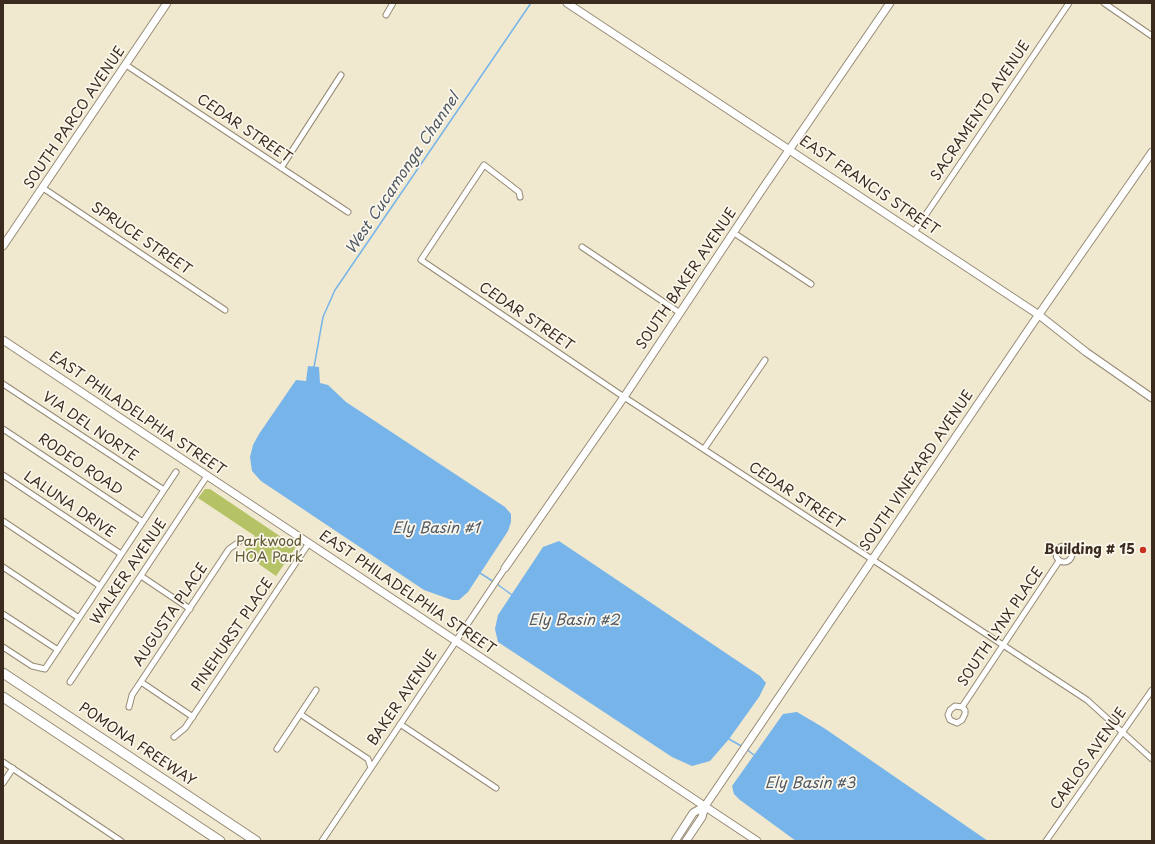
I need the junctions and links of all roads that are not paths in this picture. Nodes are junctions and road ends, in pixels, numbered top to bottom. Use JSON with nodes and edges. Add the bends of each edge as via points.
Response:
{"nodes":[{"id":1,"x":167,"y":3,"type":"edge"},
{"id":2,"x":393,"y":3,"type":"edge"},
{"id":3,"x":567,"y":3,"type":"edge"},
{"id":4,"x":890,"y":3,"type":"edge"},
{"id":5,"x":1069,"y":3,"type":"edge"},
{"id":6,"x":1104,"y":3,"type":"edge"},
{"id":7,"x":386,"y":15,"type":"dead end"},
{"id":8,"x":1152,"y":36,"type":"edge"},
{"id":9,"x":126,"y":65,"type":"junction"},
{"id":10,"x":341,"y":75,"type":"dead end"},
{"id":11,"x":790,"y":150,"type":"junction"},
{"id":12,"x":1152,"y":152,"type":"edge"},
{"id":13,"x":281,"y":168,"type":"junction"},
{"id":14,"x":43,"y":188,"type":"junction"},
{"id":15,"x":520,"y":197,"type":"dead end"},
{"id":16,"x":348,"y":212,"type":"dead end"},
{"id":17,"x":914,"y":232,"type":"junction"},
{"id":18,"x":734,"y":233,"type":"junction"},
{"id":19,"x":3,"y":246,"type":"edge"},
{"id":20,"x":582,"y":247,"type":"dead end"},
{"id":21,"x":811,"y":284,"type":"dead end"},
{"id":22,"x":226,"y":310,"type":"dead end"},
{"id":23,"x":680,"y":313,"type":"junction"},
{"id":24,"x":1039,"y":315,"type":"junction"},
{"id":25,"x":3,"y":340,"type":"edge"},
{"id":26,"x":765,"y":360,"type":"dead end"},
{"id":27,"x":3,"y":384,"type":"edge"},
{"id":28,"x":624,"y":397,"type":"junction"},
{"id":29,"x":1152,"y":398,"type":"edge"},
{"id":30,"x":3,"y":429,"type":"edge"},
{"id":31,"x":704,"y":449,"type":"junction"},
{"id":32,"x":176,"y":472,"type":"dead end"},
{"id":33,"x":3,"y":475,"type":"edge"},
{"id":34,"x":207,"y":476,"type":"junction"},
{"id":35,"x":164,"y":490,"type":"junction"},
{"id":36,"x":3,"y":522,"type":"edge"},
{"id":37,"x":143,"y":522,"type":"junction"},
{"id":38,"x":239,"y":542,"type":"dead end"},
{"id":39,"x":309,"y":543,"type":"junction"},
{"id":40,"x":121,"y":554,"type":"junction"},
{"id":41,"x":873,"y":560,"type":"junction"},
{"id":42,"x":1059,"y":561,"type":"dead end"},
{"id":43,"x":3,"y":567,"type":"edge"},
{"id":44,"x":505,"y":568,"type":"joint"},
{"id":45,"x":141,"y":576,"type":"junction"},
{"id":46,"x":100,"y":586,"type":"junction"},
{"id":47,"x":190,"y":609,"type":"junction"},
{"id":48,"x":3,"y":614,"type":"edge"},
{"id":49,"x":79,"y":618,"type":"junction"},
{"id":50,"x":455,"y":641,"type":"junction"},
{"id":51,"x":1004,"y":645,"type":"junction"},
{"id":52,"x":3,"y":647,"type":"edge"},
{"id":53,"x":58,"y":650,"type":"junction"},
{"id":54,"x":3,"y":673,"type":"edge"},
{"id":55,"x":70,"y":682,"type":"dead end"},
{"id":56,"x":141,"y":682,"type":"junction"},
{"id":57,"x":316,"y":690,"type":"dead end"},
{"id":58,"x":1152,"y":690,"type":"edge"},
{"id":59,"x":3,"y":697,"type":"edge"},
{"id":60,"x":129,"y":707,"type":"dead end"},
{"id":61,"x":962,"y":707,"type":"dead end"},
{"id":62,"x":300,"y":714,"type":"junction"},
{"id":63,"x":193,"y":717,"type":"junction"},
{"id":64,"x":400,"y":724,"type":"junction"},
{"id":65,"x":1123,"y":732,"type":"junction"},
{"id":66,"x":174,"y":737,"type":"dead end"},
{"id":67,"x":277,"y":749,"type":"dead end"},
{"id":68,"x":1152,"y":759,"type":"edge"},
{"id":69,"x":3,"y":762,"type":"edge"},
{"id":70,"x":13,"y":768,"type":"junction"},
{"id":71,"x":371,"y":768,"type":"junction"},
{"id":72,"x":3,"y":783,"type":"edge"},
{"id":73,"x":496,"y":788,"type":"dead end"},
{"id":74,"x":194,"y":800,"type":"junction"},
{"id":75,"x":705,"y":806,"type":"junction"},
{"id":76,"x":122,"y":841,"type":"edge"},
{"id":77,"x":220,"y":841,"type":"edge"},
{"id":78,"x":256,"y":841,"type":"edge"},
{"id":79,"x":263,"y":841,"type":"edge"},
{"id":80,"x":322,"y":841,"type":"edge"},
{"id":81,"x":675,"y":841,"type":"edge"},
{"id":82,"x":686,"y":841,"type":"edge"},
{"id":83,"x":757,"y":841,"type":"edge"},
{"id":84,"x":1046,"y":841,"type":"edge"}],
"edges":[{"from":1,"to":9,"type":"street","name":"SOUTH PARCO AVENUE"},
{"from":2,"to":7,"type":"street"},
{"from":3,"to":11,"type":"street","name":"EAST FRANCIS STREET"},
{"from":4,"to":11,"type":"street","name":"SOUTH BAKER AVENUE"},
{"from":5,"to":17,"type":"street","name":"SACRAMENTO AVENUE"},
{"from":6,"to":8,"type":"street"},
{"from":9,"to":13,"type":"street","name":"CEDAR STREET"},
{"from":9,"to":14,"type":"street","name":"SOUTH PARCO AVENUE"},
{"from":10,"to":13,"type":"street"},
{"from":11,"to":17,"type":"street","name":"EAST FRANCIS STREET"},
{"from":11,"to":18,"type":"street","name":"SOUTH BAKER AVENUE"},
{"from":12,"to":24,"type":"street","name":"SOUTH VINEYARD AVENUE"},
{"from":13,"to":16,"type":"street","name":"CEDAR STREET"},
{"from":14,"to":19,"type":"street","name":"SOUTH PARCO AVENUE"},
{"from":14,"to":22,"type":"street","name":"SPRUCE STREET"},
{"from":15,"to":28,"type":"street","name":"CEDAR STREET","via":[[519,192],[484,165],[421,260]]},
{"from":17,"to":24,"type":"street","name":"EAST FRANCIS STREET"},
{"from":18,"to":21,"type":"street"},
{"from":18,"to":23,"type":"street","name":"SOUTH BAKER AVENUE"},
{"from":20,"to":23,"type":"street"},
{"from":23,"to":28,"type":"street","name":"SOUTH BAKER AVENUE"},
{"from":24,"to":29,"type":"street","name":"EAST FRANCIS STREET"},
{"from":24,"to":41,"type":"street","name":"SOUTH VINEYARD AVENUE"},
{"from":25,"to":34,"type":"street","name":"EAST PHILADELPHIA STREET"},
{"from":26,"to":31,"type":"street"},
{"from":27,"to":35,"type":"street","name":"VIA DEL NORTE"},
{"from":28,"to":31,"type":"street","name":"CEDAR STREET"},
{"from":28,"to":44,"type":"street","name":"SOUTH BAKER AVENUE"},
{"from":30,"to":37,"type":"street","name":"RODEO ROAD"},
{"from":31,"to":41,"type":"street","name":"CEDAR STREET"},
{"from":32,"to":35,"type":"street","name":"WALKER AVENUE"},
{"from":33,"to":40,"type":"street","name":"LALUNA DRIVE"},
{"from":34,"to":39,"type":"street","name":"EAST PHILADELPHIA STREET"},
{"from":34,"to":45,"type":"street","name":"WALKER AVENUE"},
{"from":35,"to":37,"type":"street","name":"WALKER AVENUE"},
{"from":36,"to":46,"type":"street"},
{"from":37,"to":40,"type":"street","name":"WALKER AVENUE"},
{"from":38,"to":47,"type":"street","name":"AUGUSTA PLACE","via":[[229,549]]},
{"from":39,"to":50,"type":"street","name":"EAST PHILADELPHIA STREET"},
{"from":39,"to":63,"type":"street","name":"PINEHURST PLACE"},
{"from":40,"to":46,"type":"street","name":"WALKER AVENUE"},
{"from":41,"to":51,"type":"street","name":"CEDAR STREET"},
{"from":41,"to":75,"type":"street","name":"SOUTH VINEYARD AVENUE"},
{"from":42,"to":51,"type":"street","name":"SOUTH LYNX PLACE"},
{"from":43,"to":49,"type":"street"},
{"from":44,"to":50,"type":"street","name":"BAKER AVENUE"},
{"from":45,"to":47,"type":"street"},
{"from":45,"to":55,"type":"street","name":"WALKER AVENUE"},
{"from":46,"to":49,"type":"street","name":"WALKER AVENUE"},
{"from":47,"to":56,"type":"street","name":"AUGUSTA PLACE"},
{"from":48,"to":53,"type":"street"},
{"from":49,"to":53,"type":"street","name":"WALKER AVENUE"},
{"from":50,"to":64,"type":"street","name":"BAKER AVENUE"},
{"from":50,"to":75,"type":"street","name":"EAST PHILADELPHIA STREET"},
{"from":51,"to":61,"type":"street","name":"SOUTH LYNX PLACE"},
{"from":51,"to":65,"type":"street","name":"CEDAR STREET","via":[[1087,700]]},
{"from":52,"to":53,"type":"street","name":"WALKER AVENUE","via":[[32,666],[45,668]]},
{"from":54,"to":74,"type":"highway","name":"POMONA FREEWAY"},
{"from":56,"to":60,"type":"street","name":"AUGUSTA PLACE","via":[[132,695]]},
{"from":56,"to":63,"type":"street"},
{"from":57,"to":62,"type":"street"},
{"from":58,"to":65,"type":"street","name":"CARLOS AVENUE"},
{"from":59,"to":77,"type":"highway"},
{"from":62,"to":67,"type":"street"},
{"from":62,"to":71,"type":"street","via":[[368,759]]},
{"from":63,"to":66,"type":"street","name":"PINEHURST PLACE"},
{"from":64,"to":71,"type":"street","name":"BAKER AVENUE"},
{"from":64,"to":73,"type":"street"},
{"from":65,"to":68,"type":"street","name":"CEDAR STREET"},
{"from":65,"to":84,"type":"street","name":"CARLOS AVENUE"},
{"from":69,"to":70,"type":"street"},
{"from":70,"to":72,"type":"street"},
{"from":70,"to":76,"type":"street"},
{"from":71,"to":80,"type":"street","name":"BAKER AVENUE"},
{"from":74,"to":78,"type":"highway","name":"POMONA FREEWAY"},
{"from":74,"to":79,"type":"highway"},
{"from":75,"to":81,"type":"street","name":"SOUTH VINEYARD AVENUE","via":[[693,813]]},
{"from":75,"to":82,"type":"street","name":"SOUTH VINEYARD AVENUE","via":[[702,817]]},
{"from":75,"to":83,"type":"street","name":"EAST PHILADELPHIA STREET"}]}
